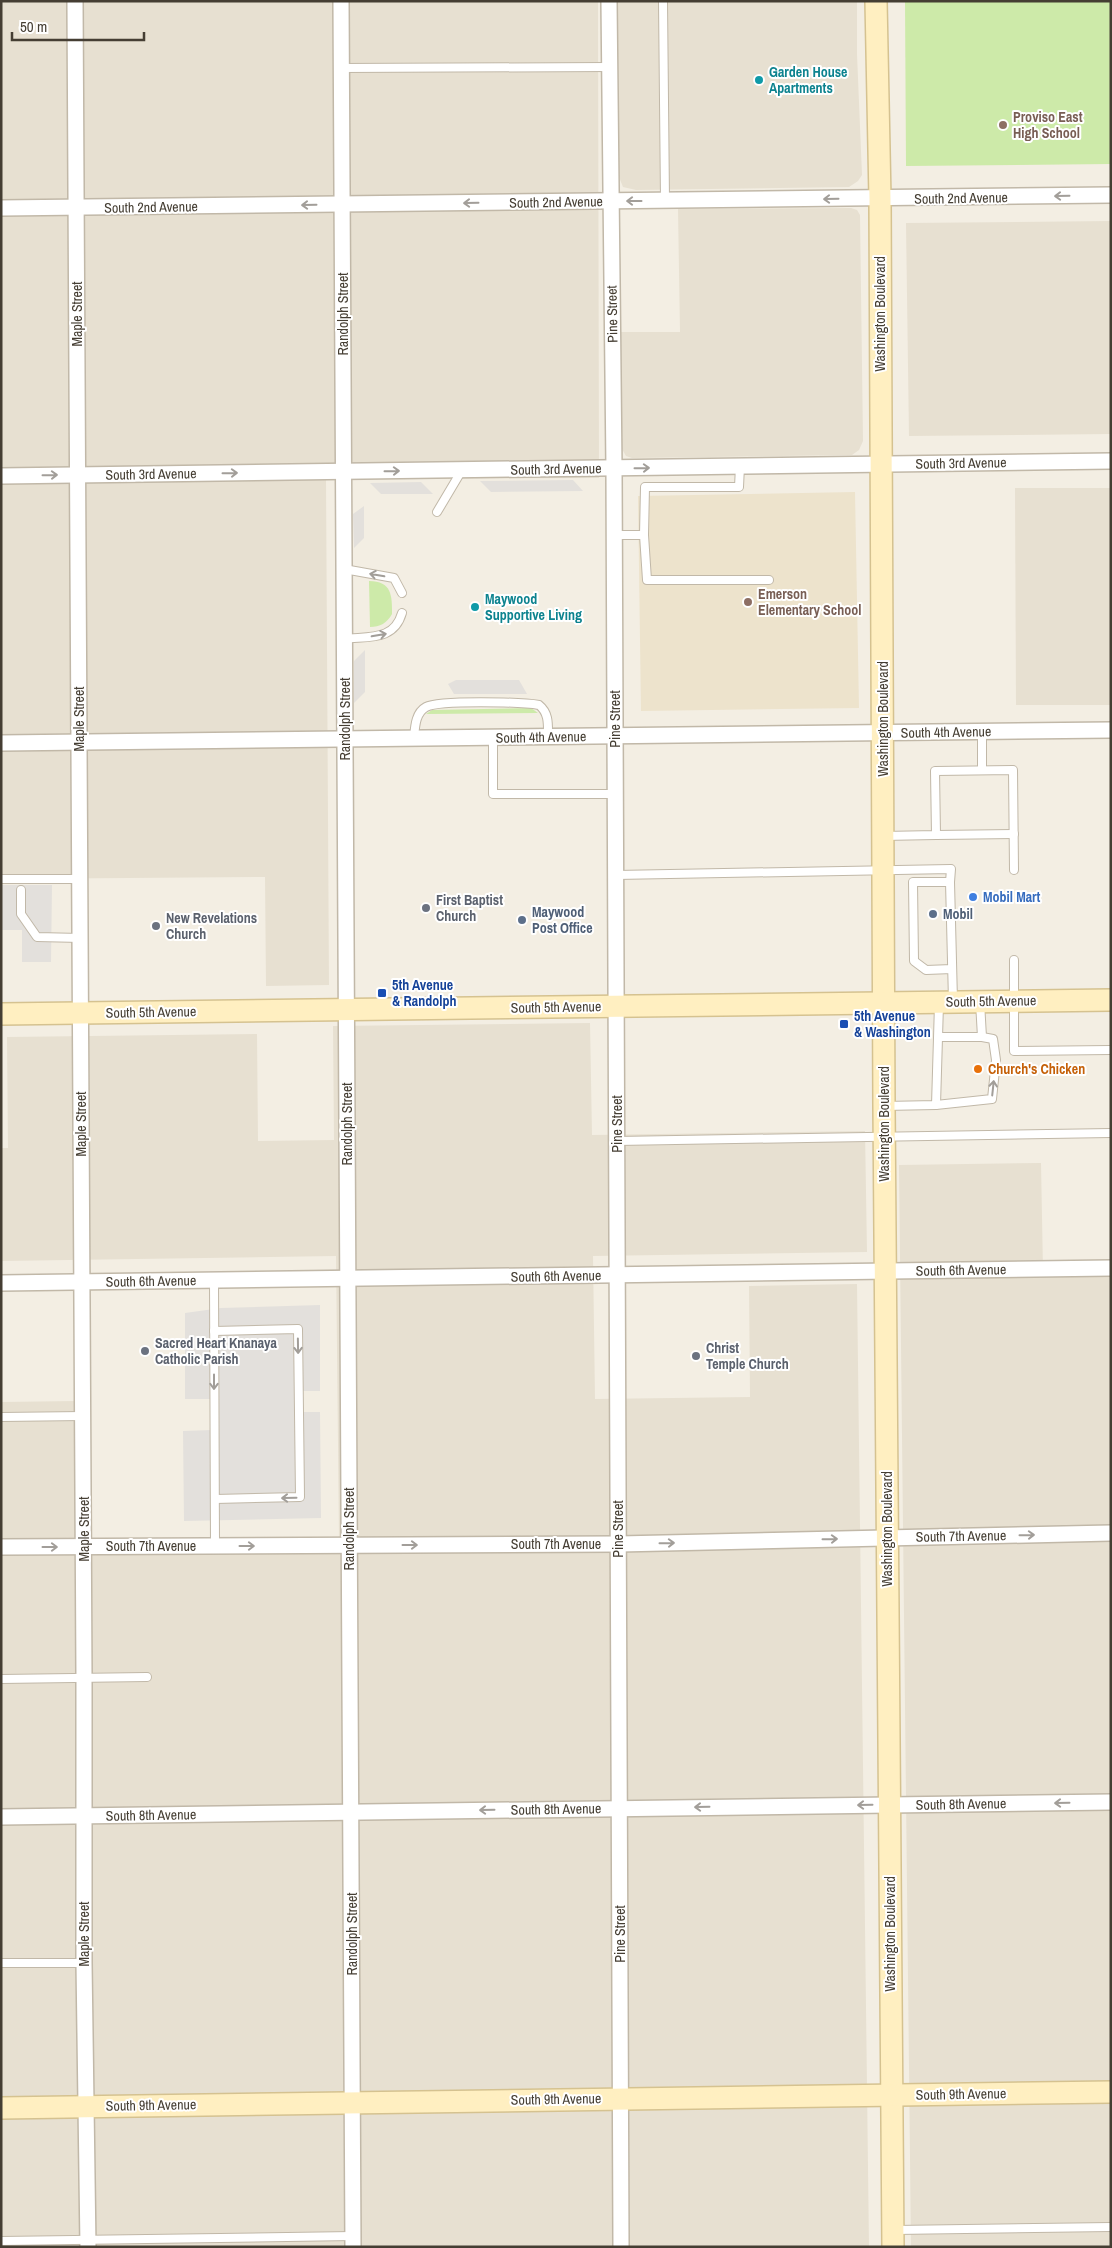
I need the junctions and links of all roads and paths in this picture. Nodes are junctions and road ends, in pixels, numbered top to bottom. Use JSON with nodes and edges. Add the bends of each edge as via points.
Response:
{"nodes":[{"id":1,"x":75,"y":1,"type":"edge"},
{"id":2,"x":341,"y":1,"type":"edge"},
{"id":3,"x":609,"y":1,"type":"edge"},
{"id":4,"x":664,"y":1,"type":"edge"},
{"id":5,"x":876,"y":1,"type":"edge"},
{"id":6,"x":610,"y":67,"type":"junction"},
{"id":7,"x":341,"y":68,"type":"junction"},
{"id":8,"x":1111,"y":195,"type":"edge"},
{"id":9,"x":880,"y":199,"type":"junction"},
{"id":10,"x":611,"y":201,"type":"junction"},
{"id":11,"x":665,"y":201,"type":"junction"},
{"id":12,"x":342,"y":205,"type":"junction"},
{"id":13,"x":1,"y":208,"type":"edge"},
{"id":14,"x":76,"y":208,"type":"junction"},
{"id":15,"x":1111,"y":461,"type":"edge"},
{"id":16,"x":881,"y":464,"type":"junction"},
{"id":17,"x":740,"y":466,"type":"junction"},
{"id":18,"x":614,"y":468,"type":"junction"},
{"id":19,"x":462,"y":470,"type":"junction"},
{"id":20,"x":343,"y":472,"type":"junction"},
{"id":21,"x":78,"y":475,"type":"junction"},
{"id":22,"x":1,"y":476,"type":"edge"},
{"id":23,"x":437,"y":512,"type":"dead end"},
{"id":24,"x":614,"y":535,"type":"junction"},
{"id":25,"x":644,"y":535,"type":"junction"},
{"id":26,"x":344,"y":570,"type":"junction"},
{"id":27,"x":768,"y":580,"type":"dead end"},
{"id":28,"x":402,"y":593,"type":"dead end"},
{"id":29,"x":402,"y":613,"type":"dead end"},
{"id":30,"x":344,"y":638,"type":"junction"},
{"id":31,"x":1111,"y":730,"type":"edge"},
{"id":32,"x":982,"y":731,"type":"junction"},
{"id":33,"x":884,"y":732,"type":"junction"},
{"id":34,"x":548,"y":736,"type":"junction"},
{"id":35,"x":615,"y":736,"type":"junction"},
{"id":36,"x":493,"y":737,"type":"junction"},
{"id":37,"x":414,"y":738,"type":"junction"},
{"id":38,"x":345,"y":739,"type":"junction"},
{"id":39,"x":79,"y":742,"type":"junction"},
{"id":40,"x":1,"y":743,"type":"edge"},
{"id":41,"x":982,"y":770,"type":"junction"},
{"id":42,"x":616,"y":794,"type":"junction"},
{"id":43,"x":1014,"y":834,"type":"junction"},
{"id":44,"x":936,"y":835,"type":"junction"},
{"id":45,"x":883,"y":836,"type":"junction"},
{"id":46,"x":909,"y":869,"type":"junction"},
{"id":47,"x":1014,"y":870,"type":"dead end"},
{"id":48,"x":883,"y":871,"type":"junction"},
{"id":49,"x":616,"y":875,"type":"junction"},
{"id":50,"x":1,"y":879,"type":"edge"},
{"id":51,"x":80,"y":879,"type":"junction"},
{"id":52,"x":914,"y":882,"type":"junction"},
{"id":53,"x":950,"y":882,"type":"junction"},
{"id":54,"x":21,"y":890,"type":"dead end"},
{"id":55,"x":914,"y":904,"type":"junction"},
{"id":56,"x":922,"y":904,"type":"dead end"},
{"id":57,"x":914,"y":924,"type":"junction"},
{"id":58,"x":922,"y":924,"type":"dead end"},
{"id":59,"x":80,"y":938,"type":"junction"},
{"id":60,"x":922,"y":943,"type":"dead end"},
{"id":61,"x":914,"y":944,"type":"junction"},
{"id":62,"x":1014,"y":960,"type":"dead end"},
{"id":63,"x":952,"y":969,"type":"junction"},
{"id":64,"x":1111,"y":1000,"type":"edge"},
{"id":65,"x":1014,"y":1001,"type":"junction"},
{"id":66,"x":946,"y":1002,"type":"junction"},
{"id":67,"x":980,"y":1002,"type":"junction"},
{"id":68,"x":883,"y":1003,"type":"junction"},
{"id":69,"x":616,"y":1006,"type":"junction"},
{"id":70,"x":346,"y":1010,"type":"junction"},
{"id":71,"x":81,"y":1013,"type":"junction"},
{"id":72,"x":1,"y":1014,"type":"edge"},
{"id":73,"x":938,"y":1037,"type":"junction"},
{"id":74,"x":982,"y":1037,"type":"junction"},
{"id":75,"x":1111,"y":1050,"type":"edge"},
{"id":76,"x":936,"y":1105,"type":"junction"},
{"id":77,"x":884,"y":1106,"type":"junction"},
{"id":78,"x":1111,"y":1133,"type":"edge"},
{"id":79,"x":884,"y":1136,"type":"junction"},
{"id":80,"x":617,"y":1141,"type":"junction"},
{"id":81,"x":1111,"y":1268,"type":"edge"},
{"id":82,"x":885,"y":1271,"type":"junction"},
{"id":83,"x":617,"y":1275,"type":"junction"},
{"id":84,"x":348,"y":1278,"type":"junction"},
{"id":85,"x":214,"y":1280,"type":"junction"},
{"id":86,"x":82,"y":1282,"type":"junction"},
{"id":87,"x":1,"y":1283,"type":"edge"},
{"id":88,"x":214,"y":1331,"type":"junction"},
{"id":89,"x":83,"y":1416,"type":"junction"},
{"id":90,"x":1,"y":1417,"type":"edge"},
{"id":91,"x":215,"y":1499,"type":"junction"},
{"id":92,"x":1111,"y":1533,"type":"edge"},
{"id":93,"x":887,"y":1538,"type":"junction"},
{"id":94,"x":619,"y":1544,"type":"junction"},
{"id":95,"x":349,"y":1545,"type":"junction"},
{"id":96,"x":84,"y":1546,"type":"junction"},
{"id":97,"x":215,"y":1546,"type":"junction"},
{"id":98,"x":1,"y":1547,"type":"edge"},
{"id":99,"x":147,"y":1676,"type":"dead end"},
{"id":100,"x":84,"y":1678,"type":"junction"},
{"id":101,"x":1,"y":1679,"type":"edge"},
{"id":102,"x":1111,"y":1802,"type":"edge"},
{"id":103,"x":889,"y":1805,"type":"junction"},
{"id":104,"x":620,"y":1808,"type":"junction"},
{"id":105,"x":350,"y":1812,"type":"junction"},
{"id":106,"x":85,"y":1816,"type":"junction"},
{"id":107,"x":1,"y":1817,"type":"edge"},
{"id":108,"x":1,"y":1963,"type":"edge"},
{"id":109,"x":84,"y":1963,"type":"junction"},
{"id":110,"x":1111,"y":2092,"type":"edge"},
{"id":111,"x":891,"y":2095,"type":"junction"},
{"id":112,"x":621,"y":2099,"type":"junction"},
{"id":113,"x":352,"y":2102,"type":"junction"},
{"id":114,"x":87,"y":2106,"type":"junction"},
{"id":115,"x":1,"y":2108,"type":"edge"},
{"id":116,"x":1111,"y":2227,"type":"edge"},
{"id":117,"x":893,"y":2238,"type":"edge"},
{"id":118,"x":1,"y":2241,"type":"edge"},
{"id":119,"x":353,"y":2241,"type":"edge"},
{"id":120,"x":88,"y":2243,"type":"edge"},
{"id":121,"x":621,"y":2247,"type":"edge"}],
"edges":[{"from":1,"to":14,"type":"street","name":"Maple Street"},
{"from":2,"to":7,"type":"street","name":"Randolph Street"},
{"from":3,"to":6,"type":"street","name":"Pine Street"},
{"from":4,"to":11,"type":"lane"},
{"from":5,"to":9,"type":"street","name":"Washington Boulevard"},
{"from":6,"to":7,"type":"lane"},
{"from":6,"to":10,"type":"street","name":"Pine Street"},
{"from":7,"to":12,"type":"street","name":"Randolph Street"},
{"from":8,"to":9,"type":"street","name":"South 2nd Avenue","one_way":true},
{"from":9,"to":11,"type":"street","name":"South 2nd Avenue","one_way":true},
{"from":9,"to":16,"type":"street","name":"Washington Boulevard"},
{"from":11,"to":10,"type":"street","name":"South 2nd Avenue","one_way":true},
{"from":10,"to":12,"type":"street","name":"South 2nd Avenue","one_way":true},
{"from":10,"to":18,"type":"street","name":"Pine Street"},
{"from":12,"to":14,"type":"street","name":"South 2nd Avenue","one_way":true},
{"from":12,"to":20,"type":"street","name":"Randolph Street"},
{"from":13,"to":14,"type":"street","name":"South 2nd Avenue"},
{"from":14,"to":21,"type":"street","name":"Maple Street"},
{"from":15,"to":16,"type":"street","name":"South 3rd Avenue"},
{"from":16,"to":17,"type":"street","name":"South 3rd Avenue"},
{"from":16,"to":33,"type":"street","name":"Washington Boulevard"},
{"from":18,"to":17,"type":"street","name":"South 3rd Avenue","one_way":true},
{"from":17,"to":25,"type":"lane","via":[[740,487],[645,487]]},
{"from":18,"to":19,"type":"street","name":"South 3rd Avenue"},
{"from":18,"to":24,"type":"street","name":"Pine Street"},
{"from":20,"to":19,"type":"street","name":"South 3rd Avenue","one_way":true},
{"from":19,"to":23,"type":"lane"},
{"from":21,"to":20,"type":"street","name":"South 3rd Avenue","one_way":true},
{"from":20,"to":26,"type":"street","name":"Randolph Street"},
{"from":22,"to":21,"type":"street","name":"South 3rd Avenue","one_way":true},
{"from":21,"to":39,"type":"street","name":"Maple Street"},
{"from":24,"to":25,"type":"lane"},
{"from":24,"to":35,"type":"street","name":"Pine Street"},
{"from":25,"to":27,"type":"lane","via":[[647,580]]},
{"from":28,"to":26,"type":"lane","one_way":true,"via":[[394,578]]},
{"from":26,"to":30,"type":"street","name":"Randolph Street"},
{"from":30,"to":29,"type":"lane","one_way":true,"via":[[385,635],[398,624]]},
{"from":30,"to":38,"type":"street","name":"Randolph Street"},
{"from":31,"to":32,"type":"street","name":"South 4th Avenue"},
{"from":32,"to":33,"type":"street","name":"South 4th Avenue"},
{"from":32,"to":41,"type":"lane"},
{"from":33,"to":35,"type":"street","name":"South 4th Avenue"},
{"from":33,"to":45,"type":"street","name":"Washington Boulevard"},
{"from":34,"to":35,"type":"street","name":"South 4th Avenue"},
{"from":34,"to":36,"type":"street","name":"South 4th Avenue"},
{"from":34,"to":37,"type":"lane","via":[[547,714],[539,705],[446,704],[426,707],[418,714]]},
{"from":35,"to":42,"type":"street","name":"Pine Street"},
{"from":36,"to":37,"type":"street","name":"South 4th Avenue"},
{"from":36,"to":42,"type":"lane","via":[[493,794]]},
{"from":37,"to":38,"type":"street","name":"South 4th Avenue"},
{"from":38,"to":39,"type":"street","name":"South 4th Avenue"},
{"from":38,"to":70,"type":"street","name":"Randolph Street"},
{"from":39,"to":40,"type":"street","name":"South 4th Avenue"},
{"from":39,"to":51,"type":"street","name":"Maple Street"},
{"from":41,"to":43,"type":"lane","via":[[1013,770]]},
{"from":41,"to":44,"type":"lane","via":[[935,771]]},
{"from":42,"to":49,"type":"street","name":"Pine Street"},
{"from":43,"to":44,"type":"lane"},
{"from":43,"to":47,"type":"lane"},
{"from":44,"to":45,"type":"lane"},
{"from":45,"to":48,"type":"street","name":"Washington Boulevard"},
{"from":46,"to":48,"type":"lane"},
{"from":46,"to":52,"type":"lane"},
{"from":46,"to":53,"type":"lane","via":[[951,870]]},
{"from":48,"to":49,"type":"lane"},
{"from":48,"to":68,"type":"street","name":"Washington Boulevard"},
{"from":49,"to":69,"type":"street","name":"Pine Street"},
{"from":50,"to":51,"type":"lane"},
{"from":51,"to":59,"type":"street","name":"Maple Street"},
{"from":52,"to":53,"type":"lane"},
{"from":52,"to":55,"type":"lane"},
{"from":53,"to":63,"type":"lane","via":[[947,943]]},
{"from":54,"to":59,"type":"lane","via":[[21,914],[37,937]]},
{"from":55,"to":56,"type":"lane"},
{"from":55,"to":57,"type":"lane"},
{"from":57,"to":58,"type":"lane"},
{"from":57,"to":61,"type":"lane"},
{"from":59,"to":71,"type":"street","name":"Maple Street"},
{"from":60,"to":61,"type":"lane"},
{"from":61,"to":63,"type":"lane","via":[[914,961],[926,970]]},
{"from":62,"to":65,"type":"lane"},
{"from":63,"to":66,"type":"lane"},
{"from":64,"to":65,"type":"street","name":"South 5th Avenue"},
{"from":65,"to":67,"type":"street","name":"South 5th Avenue"},
{"from":65,"to":75,"type":"lane","via":[[1014,1050]]},
{"from":66,"to":67,"type":"street","name":"South 5th Avenue"},
{"from":66,"to":68,"type":"street","name":"South 5th Avenue"},
{"from":66,"to":73,"type":"lane"},
{"from":67,"to":74,"type":"lane"},
{"from":68,"to":69,"type":"street","name":"South 5th Avenue"},
{"from":68,"to":77,"type":"street","name":"Washington Boulevard"},
{"from":69,"to":70,"type":"street","name":"South 5th Avenue"},
{"from":69,"to":80,"type":"street","name":"Pine Street"},
{"from":70,"to":71,"type":"street","name":"South 5th Avenue"},
{"from":70,"to":84,"type":"street","name":"Randolph Street"},
{"from":71,"to":72,"type":"street","name":"South 5th Avenue"},
{"from":71,"to":86,"type":"street","name":"Maple Street"},
{"from":73,"to":74,"type":"lane"},
{"from":73,"to":76,"type":"lane"},
{"from":76,"to":74,"type":"lane","one_way":true,"via":[[992,1099],[996,1060],[993,1039]]},
{"from":76,"to":77,"type":"lane"},
{"from":77,"to":79,"type":"street","name":"Washington Boulevard"},
{"from":78,"to":79,"type":"lane"},
{"from":79,"to":80,"type":"lane"},
{"from":79,"to":82,"type":"street","name":"Washington Boulevard"},
{"from":80,"to":83,"type":"street","name":"Pine Street"},
{"from":81,"to":82,"type":"street","name":"South 6th Avenue"},
{"from":82,"to":83,"type":"street","name":"South 6th Avenue"},
{"from":82,"to":93,"type":"street","name":"Washington Boulevard"},
{"from":83,"to":84,"type":"street","name":"South 6th Avenue"},
{"from":83,"to":94,"type":"street","name":"Pine Street"},
{"from":84,"to":85,"type":"street","name":"South 6th Avenue"},
{"from":84,"to":95,"type":"street","name":"Randolph Street"},
{"from":85,"to":86,"type":"street","name":"South 6th Avenue"},
{"from":85,"to":88,"type":"lane"},
{"from":86,"to":87,"type":"street","name":"South 6th Avenue"},
{"from":86,"to":89,"type":"street","name":"Maple Street"},
{"from":88,"to":91,"type":"lane","one_way":true},
{"from":88,"to":91,"type":"lane","one_way":true,"via":[[298,1329],[300,1498]]},
{"from":89,"to":90,"type":"lane"},
{"from":89,"to":96,"type":"street","name":"Maple Street"},
{"from":91,"to":97,"type":"lane"},
{"from":93,"to":92,"type":"street","name":"South 7th Avenue","one_way":true},
{"from":94,"to":93,"type":"street","name":"South 7th Avenue","one_way":true},
{"from":93,"to":103,"type":"street","name":"Washington Boulevard"},
{"from":95,"to":94,"type":"street","name":"South 7th Avenue","one_way":true},
{"from":94,"to":104,"type":"street","name":"Pine Street"},
{"from":97,"to":95,"type":"street","name":"South 7th Avenue","one_way":true},
{"from":95,"to":105,"type":"street","name":"Randolph Street"},
{"from":96,"to":97,"type":"street","name":"South 7th Avenue"},
{"from":98,"to":96,"type":"street","name":"South 7th Avenue","one_way":true},
{"from":96,"to":100,"type":"street","name":"Maple Street"},
{"from":99,"to":100,"type":"lane"},
{"from":100,"to":101,"type":"lane"},
{"from":100,"to":106,"type":"street","name":"Maple Street"},
{"from":102,"to":103,"type":"street","name":"South 8th Avenue","one_way":true},
{"from":103,"to":104,"type":"street","name":"South 8th Avenue","one_way":true},
{"from":103,"to":111,"type":"street","name":"Washington Boulevard"},
{"from":104,"to":105,"type":"street","name":"South 8th Avenue","one_way":true},
{"from":104,"to":112,"type":"street","name":"Pine Street"},
{"from":105,"to":106,"type":"street","name":"South 8th Avenue"},
{"from":105,"to":113,"type":"street","name":"Randolph Street"},
{"from":106,"to":107,"type":"street","name":"South 8th Avenue"},
{"from":106,"to":109,"type":"street","name":"Maple Street"},
{"from":108,"to":109,"type":"lane"},
{"from":109,"to":114,"type":"street","name":"Maple Street"},
{"from":110,"to":111,"type":"street","name":"South 9th Avenue"},
{"from":111,"to":112,"type":"street","name":"South 9th Avenue"},
{"from":111,"to":117,"type":"street","name":"Washington Boulevard"},
{"from":112,"to":113,"type":"street","name":"South 9th Avenue"},
{"from":112,"to":121,"type":"street","name":"Pine Street"},
{"from":113,"to":114,"type":"street","name":"South 9th Avenue"},
{"from":113,"to":119,"type":"street","name":"Randolph Street"},
{"from":114,"to":115,"type":"street","name":"South 9th Avenue"},
{"from":114,"to":120,"type":"street","name":"Maple Street"},
{"from":116,"to":117,"type":"lane"},
{"from":118,"to":120,"type":"lane"},
{"from":119,"to":120,"type":"lane"}]}
